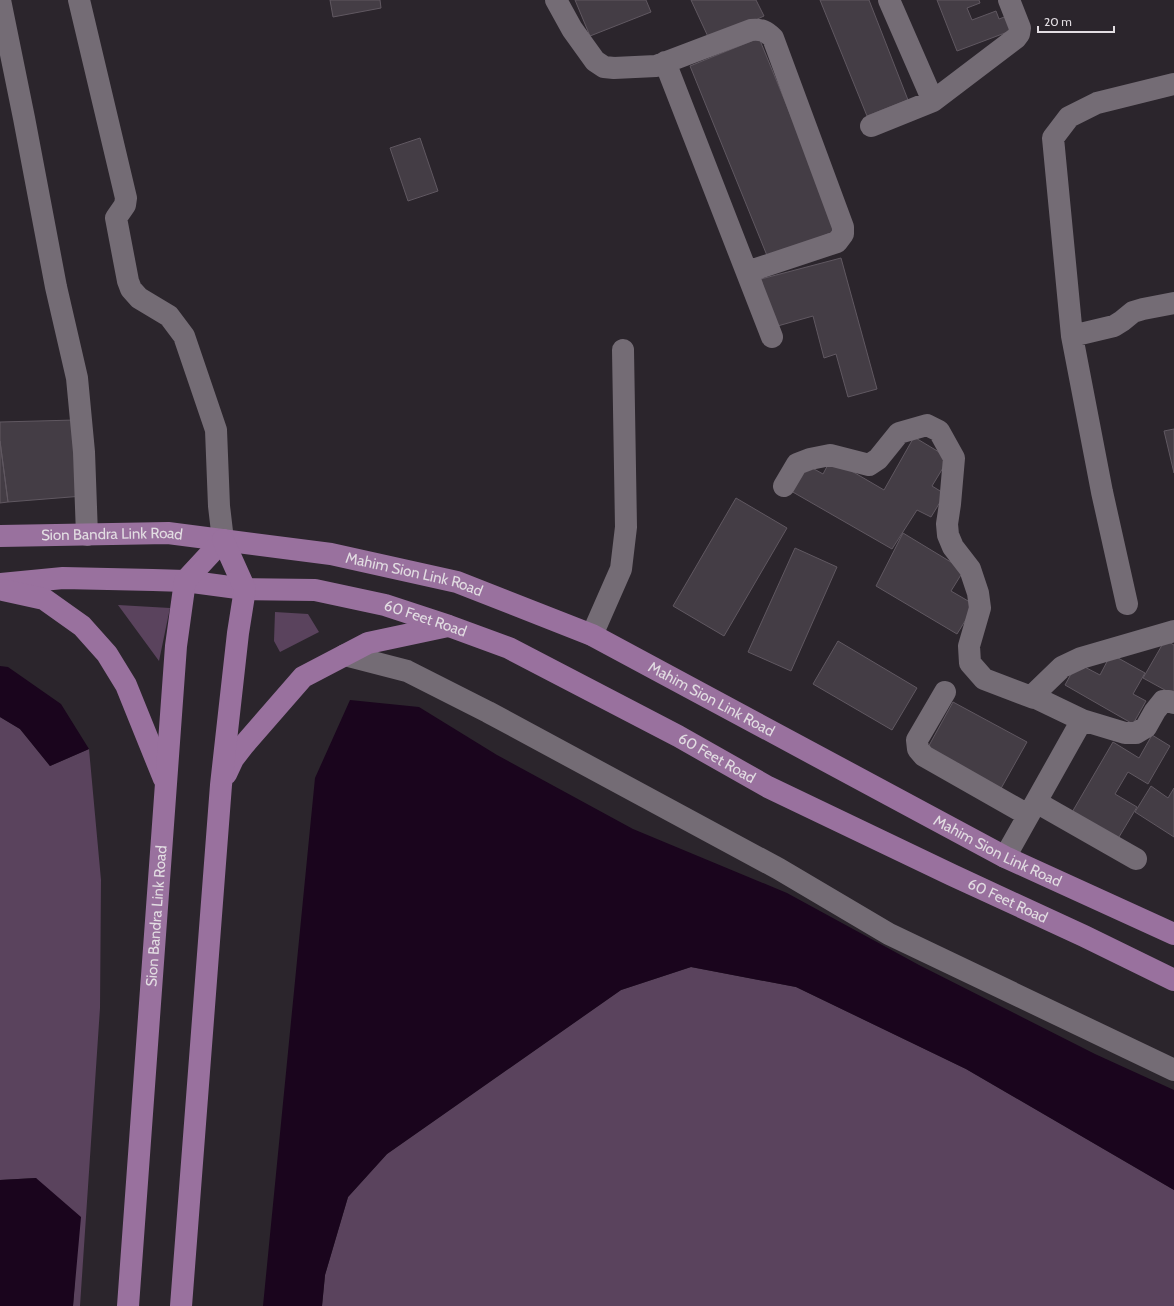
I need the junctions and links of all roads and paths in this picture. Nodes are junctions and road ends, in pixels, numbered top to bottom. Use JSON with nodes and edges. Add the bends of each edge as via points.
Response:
{"nodes":[{"id":1,"x":0,"y":0,"type":"edge"},
{"id":2,"x":79,"y":0,"type":"edge"},
{"id":3,"x":556,"y":0,"type":"edge"},
{"id":4,"x":889,"y":0,"type":"edge"},
{"id":5,"x":1009,"y":0,"type":"edge"},
{"id":6,"x":665,"y":62,"type":"junction"},
{"id":7,"x":1174,"y":84,"type":"edge"},
{"id":8,"x":933,"y":101,"type":"junction"},
{"id":9,"x":871,"y":126,"type":"dead end"},
{"id":10,"x":747,"y":272,"type":"junction"},
{"id":11,"x":1174,"y":303,"type":"edge"},
{"id":12,"x":1072,"y":336,"type":"junction"},
{"id":13,"x":772,"y":337,"type":"dead end"},
{"id":14,"x":623,"y":350,"type":"dead end"},
{"id":15,"x":784,"y":486,"type":"dead end"},
{"id":16,"x":88,"y":535,"type":"junction"},
{"id":17,"x":0,"y":536,"type":"edge"},
{"id":18,"x":223,"y":540,"type":"junction"},
{"id":19,"x":186,"y":581,"type":"junction"},
{"id":20,"x":0,"y":584,"type":"edge"},
{"id":21,"x":0,"y":589,"type":"edge"},
{"id":22,"x":245,"y":589,"type":"junction"},
{"id":23,"x":1127,"y":604,"type":"dead end"},
{"id":24,"x":449,"y":626,"type":"junction"},
{"id":25,"x":1174,"y":631,"type":"edge"},
{"id":26,"x":592,"y":636,"type":"junction"},
{"id":27,"x":345,"y":655,"type":"junction"},
{"id":28,"x":945,"y":692,"type":"dead end"},
{"id":29,"x":1034,"y":698,"type":"junction"},
{"id":30,"x":1174,"y":703,"type":"edge"},
{"id":31,"x":1082,"y":720,"type":"junction"},
{"id":32,"x":166,"y":784,"type":"junction"},
{"id":33,"x":221,"y":785,"type":"junction"},
{"id":34,"x":1032,"y":809,"type":"junction"},
{"id":35,"x":1005,"y":857,"type":"junction"},
{"id":36,"x":1136,"y":859,"type":"dead end"},
{"id":37,"x":1174,"y":934,"type":"edge"},
{"id":38,"x":1174,"y":980,"type":"edge"},
{"id":39,"x":1174,"y":1070,"type":"edge"},
{"id":40,"x":128,"y":1306,"type":"edge"},
{"id":41,"x":182,"y":1306,"type":"edge"}],
"edges":[{"from":1,"to":16,"type":"street","via":[[56,287],[78,378]]},
{"from":2,"to":18,"type":"street","via":[[126,198],[125,205],[116,218],[128,281],[139,298],[169,316],[184,336],[216,430]]},
{"from":3,"to":6,"type":"street","via":[[595,62],[604,67],[614,68],[656,66]]},
{"from":4,"to":8,"type":"street"},
{"from":5,"to":8,"type":"street","via":[[1020,28],[1016,38]]},
{"from":6,"to":10,"type":"street"},
{"from":6,"to":10,"type":"street","via":[[751,30],[761,29],[773,38],[843,227],[843,234],[838,242]]},
{"from":7,"to":12,"type":"street","via":[[1097,103],[1069,117],[1053,138]]},
{"from":8,"to":9,"type":"street"},
{"from":10,"to":13,"type":"street"},
{"from":11,"to":12,"type":"street","via":[[1138,310],[1114,326]]},
{"from":12,"to":23,"type":"street"},
{"from":14,"to":26,"type":"street","via":[[626,527],[620,568]]},
{"from":15,"to":29,"type":"street","via":[[798,464],[810,459],[830,455],[869,465],[878,459],[899,433],[927,425],[939,431],[954,458],[948,535],[953,547],[970,569],[980,608],[969,646],[970,664],[984,679]]},
{"from":16,"to":17,"type":"main road","name":"Sion Bandra Link Road"},
{"from":16,"to":18,"type":"main road","name":"Sion Bandra Link Road","via":[[168,533]]},
{"from":18,"to":19,"type":"main road"},
{"from":18,"to":22,"type":"main road"},
{"from":18,"to":26,"type":"main road","name":"Mahim Sion Link Road","via":[[331,554],[457,582]]},
{"from":19,"to":20,"type":"main road","name":"60 Feet Road","via":[[64,578]]},
{"from":19,"to":22,"type":"main road","name":"60 Feet Road"},
{"from":19,"to":32,"type":"main road","name":"Sion Bandra Link Road","via":[[176,646]]},
{"from":21,"to":32,"type":"main road","via":[[44,599],[82,626],[107,654],[126,685]]},
{"from":22,"to":24,"type":"main road","name":"60 Feet Road","via":[[315,590],[385,605]]},
{"from":22,"to":33,"type":"main road"},
{"from":24,"to":27,"type":"main road","via":[[368,644]]},
{"from":24,"to":38,"type":"main road","name":"60 Feet Road","via":[[509,648],[678,736],[768,787]]},
{"from":25,"to":29,"type":"street","via":[[1080,658],[1062,667],[1032,696]]},
{"from":26,"to":35,"type":"main road","name":"Mahim Sion Link Road"},
{"from":27,"to":33,"type":"main road","via":[[303,677],[242,746]]},
{"from":27,"to":39,"type":"street","via":[[407,671],[779,869],[889,934]]},
{"from":28,"to":34,"type":"street","via":[[917,740],[918,749],[924,756]]},
{"from":29,"to":31,"type":"street"},
{"from":30,"to":31,"type":"street","via":[[1163,701],[1146,726],[1136,733],[1125,733]]},
{"from":31,"to":34,"type":"street"},
{"from":32,"to":40,"type":"main road","name":"Sion Bandra Link Road"},
{"from":33,"to":41,"type":"main road"},
{"from":34,"to":35,"type":"street"},
{"from":34,"to":36,"type":"street"},
{"from":35,"to":37,"type":"main road","name":"Mahim Sion Link Road"}]}
